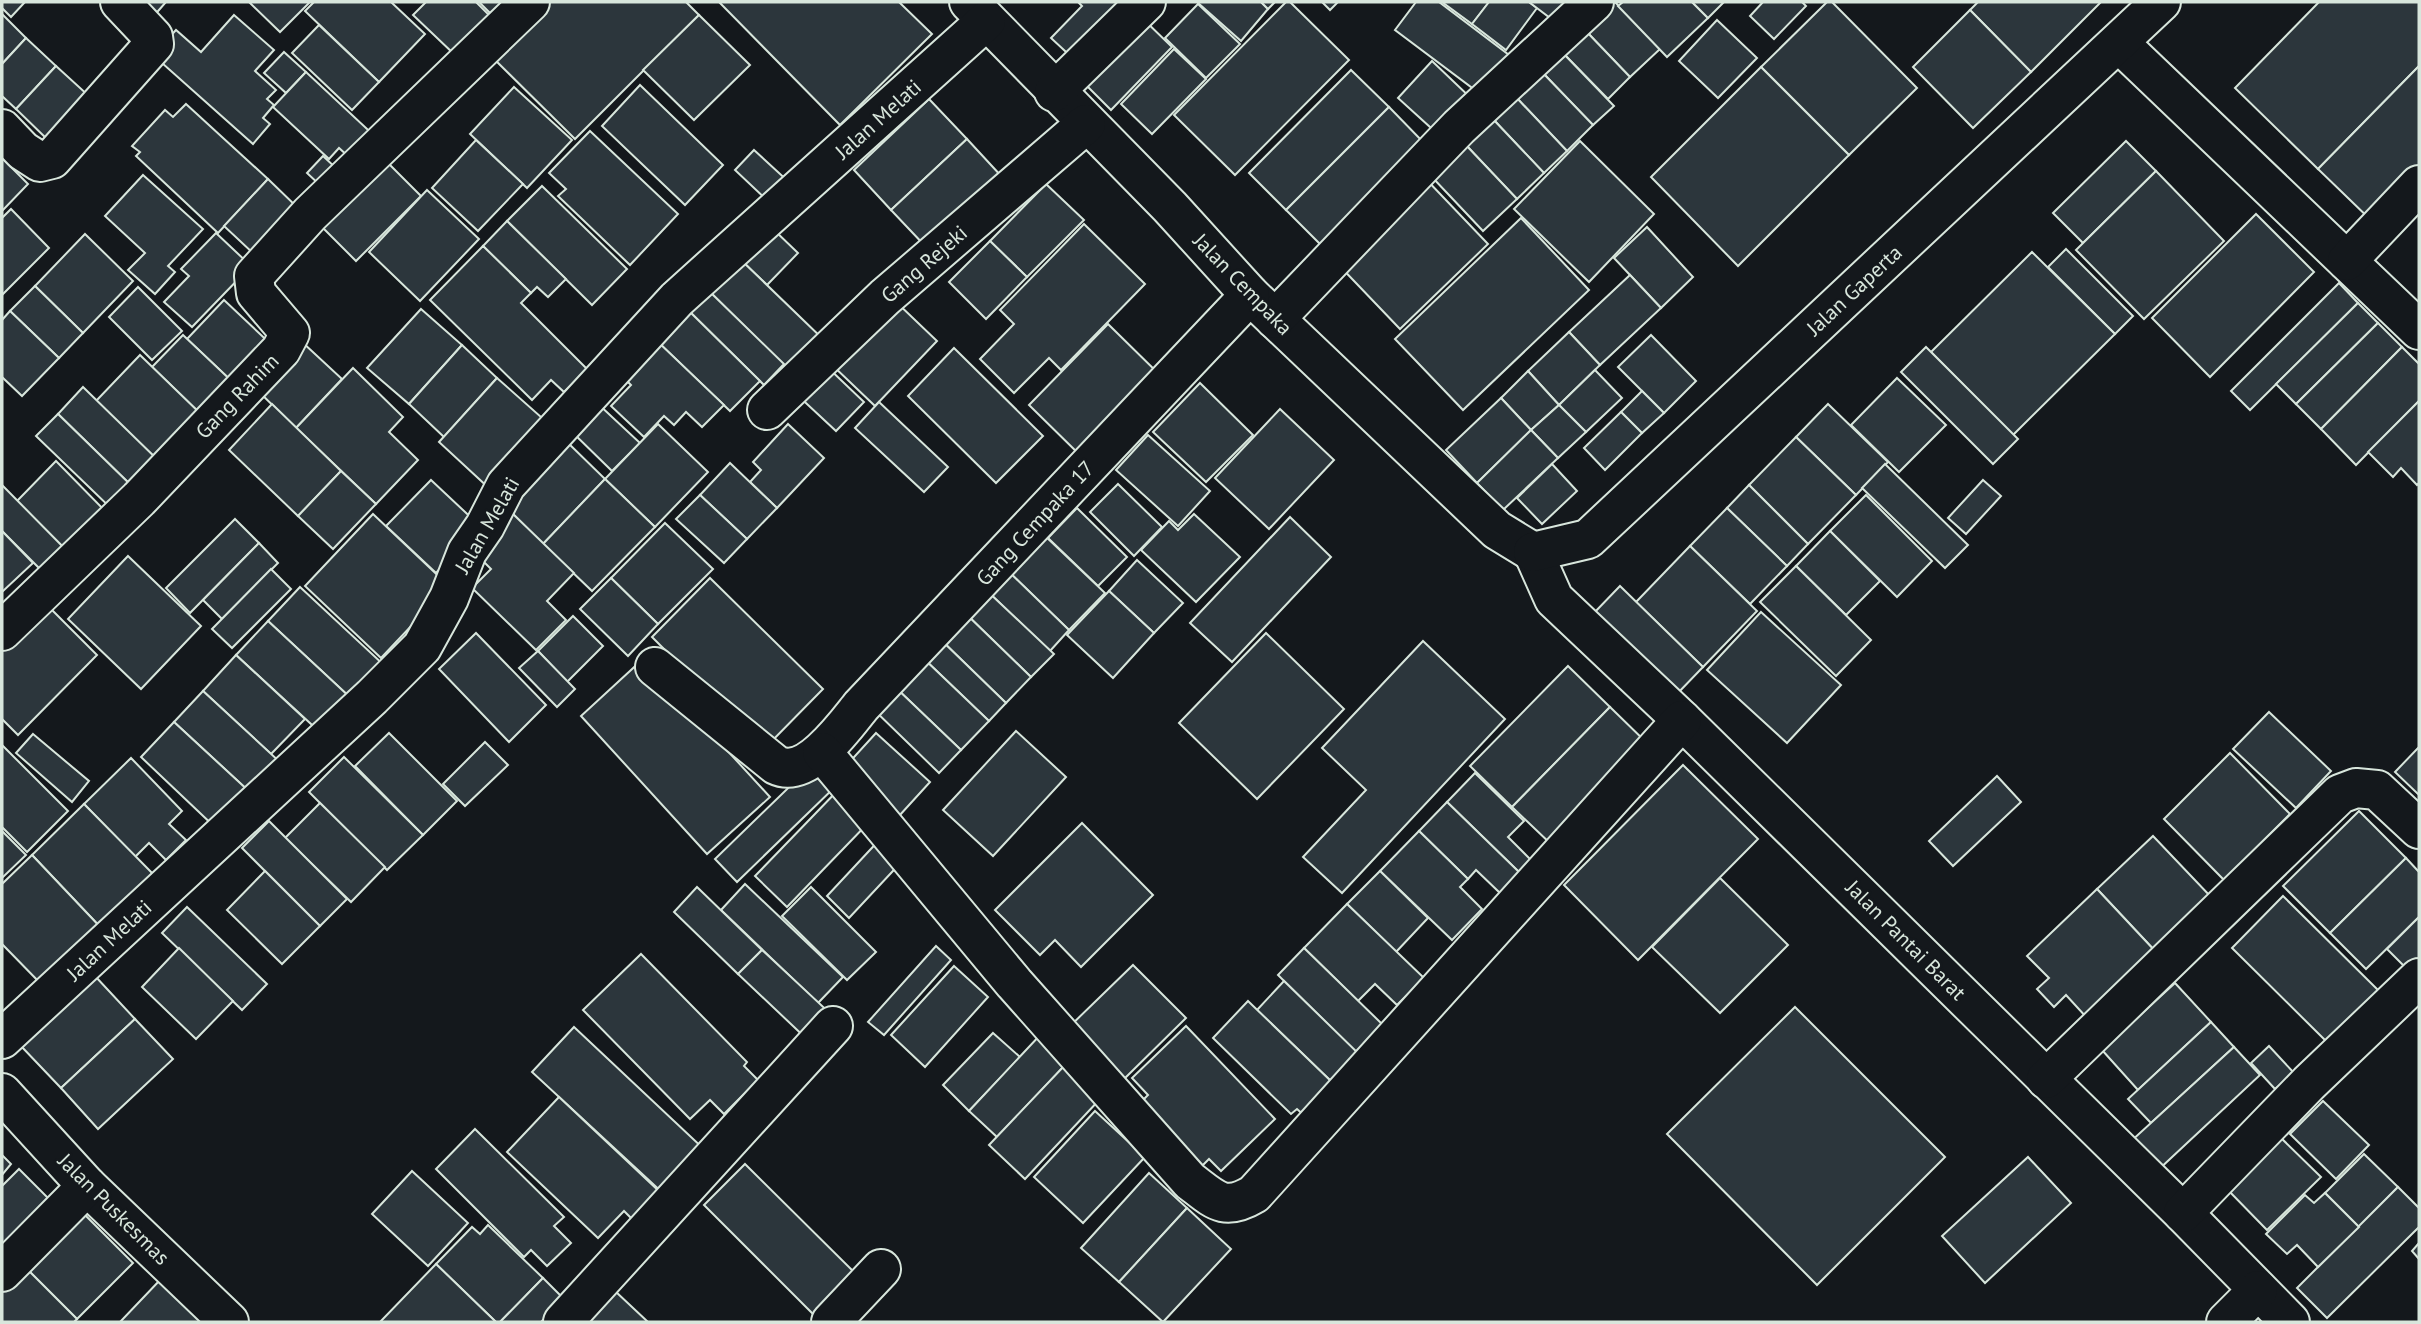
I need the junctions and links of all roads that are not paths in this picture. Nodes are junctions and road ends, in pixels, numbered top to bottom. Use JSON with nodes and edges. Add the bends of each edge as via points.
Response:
{"nodes":[{"id":1,"x":120,"y":2,"type":"edge"},
{"id":2,"x":530,"y":2,"type":"edge"},
{"id":3,"x":1146,"y":2,"type":"edge"},
{"id":4,"x":1594,"y":2,"type":"edge"},
{"id":5,"x":2152,"y":4,"type":"edge"},
{"id":6,"x":977,"y":12,"type":"edge"},
{"id":7,"x":2119,"y":43,"type":"junction"},
{"id":8,"x":1054,"y":92,"type":"junction"},
{"id":9,"x":1086,"y":124,"type":"junction"},
{"id":10,"x":2,"y":129,"type":"edge"},
{"id":11,"x":2419,"y":185,"type":"edge"},
{"id":12,"x":2347,"y":261,"type":"junction"},
{"id":13,"x":1262,"y":307,"type":"junction"},
{"id":14,"x":2419,"y":330,"type":"edge"},
{"id":15,"x":767,"y":410,"type":"dead end"},
{"id":16,"x":1533,"y":552,"type":"junction"},
{"id":17,"x":2,"y":631,"type":"edge"},
{"id":18,"x":655,"y":667,"type":"dead end"},
{"id":19,"x":1682,"y":720,"type":"junction"},
{"id":20,"x":822,"y":752,"type":"junction"},
{"id":21,"x":2419,"y":829,"type":"edge"},
{"id":22,"x":2419,"y":978,"type":"edge"},
{"id":23,"x":834,"y":1026,"type":"dead end"},
{"id":24,"x":2,"y":1039,"type":"edge"},
{"id":25,"x":2046,"y":1079,"type":"junction"},
{"id":26,"x":2,"y":1093,"type":"edge"},
{"id":27,"x":86,"y":1186,"type":"junction"},
{"id":28,"x":2183,"y":1213,"type":"junction"},
{"id":29,"x":881,"y":1269,"type":"dead end"},
{"id":30,"x":2,"y":1272,"type":"edge"},
{"id":31,"x":2258,"y":1290,"type":"junction"},
{"id":32,"x":229,"y":1322,"type":"edge"},
{"id":33,"x":563,"y":1322,"type":"edge"},
{"id":34,"x":831,"y":1322,"type":"edge"},
{"id":35,"x":2225,"y":1322,"type":"edge"},
{"id":36,"x":2290,"y":1322,"type":"edge"}],
"edges":[{"from":1,"to":10,"type":"street","via":[[153,37],[154,44],[52,159],[40,162]]},
{"from":2,"to":17,"type":"street","name":"Gang Rahim","via":[[310,214],[254,276],[256,293],[290,334],[281,350],[139,499]]},
{"from":3,"to":8,"type":"street"},
{"from":4,"to":13,"type":"street","name":"Gang Cempaka 17"},
{"from":5,"to":7,"type":"street","name":"Jalan Gaperta"},
{"from":6,"to":8,"type":"street","name":"Jalan Cempaka"},
{"from":6,"to":24,"type":"street","name":"Jalan Melati","via":[[677,299],[506,485],[467,552],[422,647]]},
{"from":7,"to":12,"type":"street"},
{"from":7,"to":16,"type":"street","name":"Jalan Gaperta","via":[[1588,539]]},
{"from":8,"to":9,"type":"street","name":"Jalan Cempaka"},
{"from":9,"to":13,"type":"street","name":"Jalan Cempaka"},
{"from":9,"to":15,"type":"street","name":"Gang Rejeki","via":[[885,297]]},
{"from":11,"to":12,"type":"street"},
{"from":12,"to":14,"type":"street"},
{"from":13,"to":16,"type":"street","name":"Jalan Cempaka","via":[[1497,530]]},
{"from":13,"to":20,"type":"street","name":"Gang Cempaka 17","via":[[862,706]]},
{"from":16,"to":19,"type":"street","name":"Jalan Pantai Barat","via":[[1554,599]]},
{"from":18,"to":20,"type":"street","via":[[776,765],[791,769]]},
{"from":19,"to":20,"type":"street","via":[[1254,1194],[1238,1204],[1216,1201],[1190,1181],[1014,983]]},
{"from":19,"to":25,"type":"street","name":"Jalan Pantai Barat"},
{"from":21,"to":25,"type":"street","via":[[2377,790],[2356,788],[2340,794]]},
{"from":22,"to":28,"type":"street"},
{"from":23,"to":33,"type":"street"},
{"from":25,"to":28,"type":"street","name":"Jalan Pantai Barat"},
{"from":26,"to":27,"type":"street","name":"Jalan Puskesmas"},
{"from":27,"to":30,"type":"street"},
{"from":27,"to":32,"type":"street","name":"Jalan Puskesmas"},
{"from":28,"to":31,"type":"street","name":"Jalan Pantai Barat"},
{"from":29,"to":34,"type":"street"},
{"from":31,"to":35,"type":"street"},
{"from":31,"to":36,"type":"street","name":"Jalan Pantai Barat"}]}
